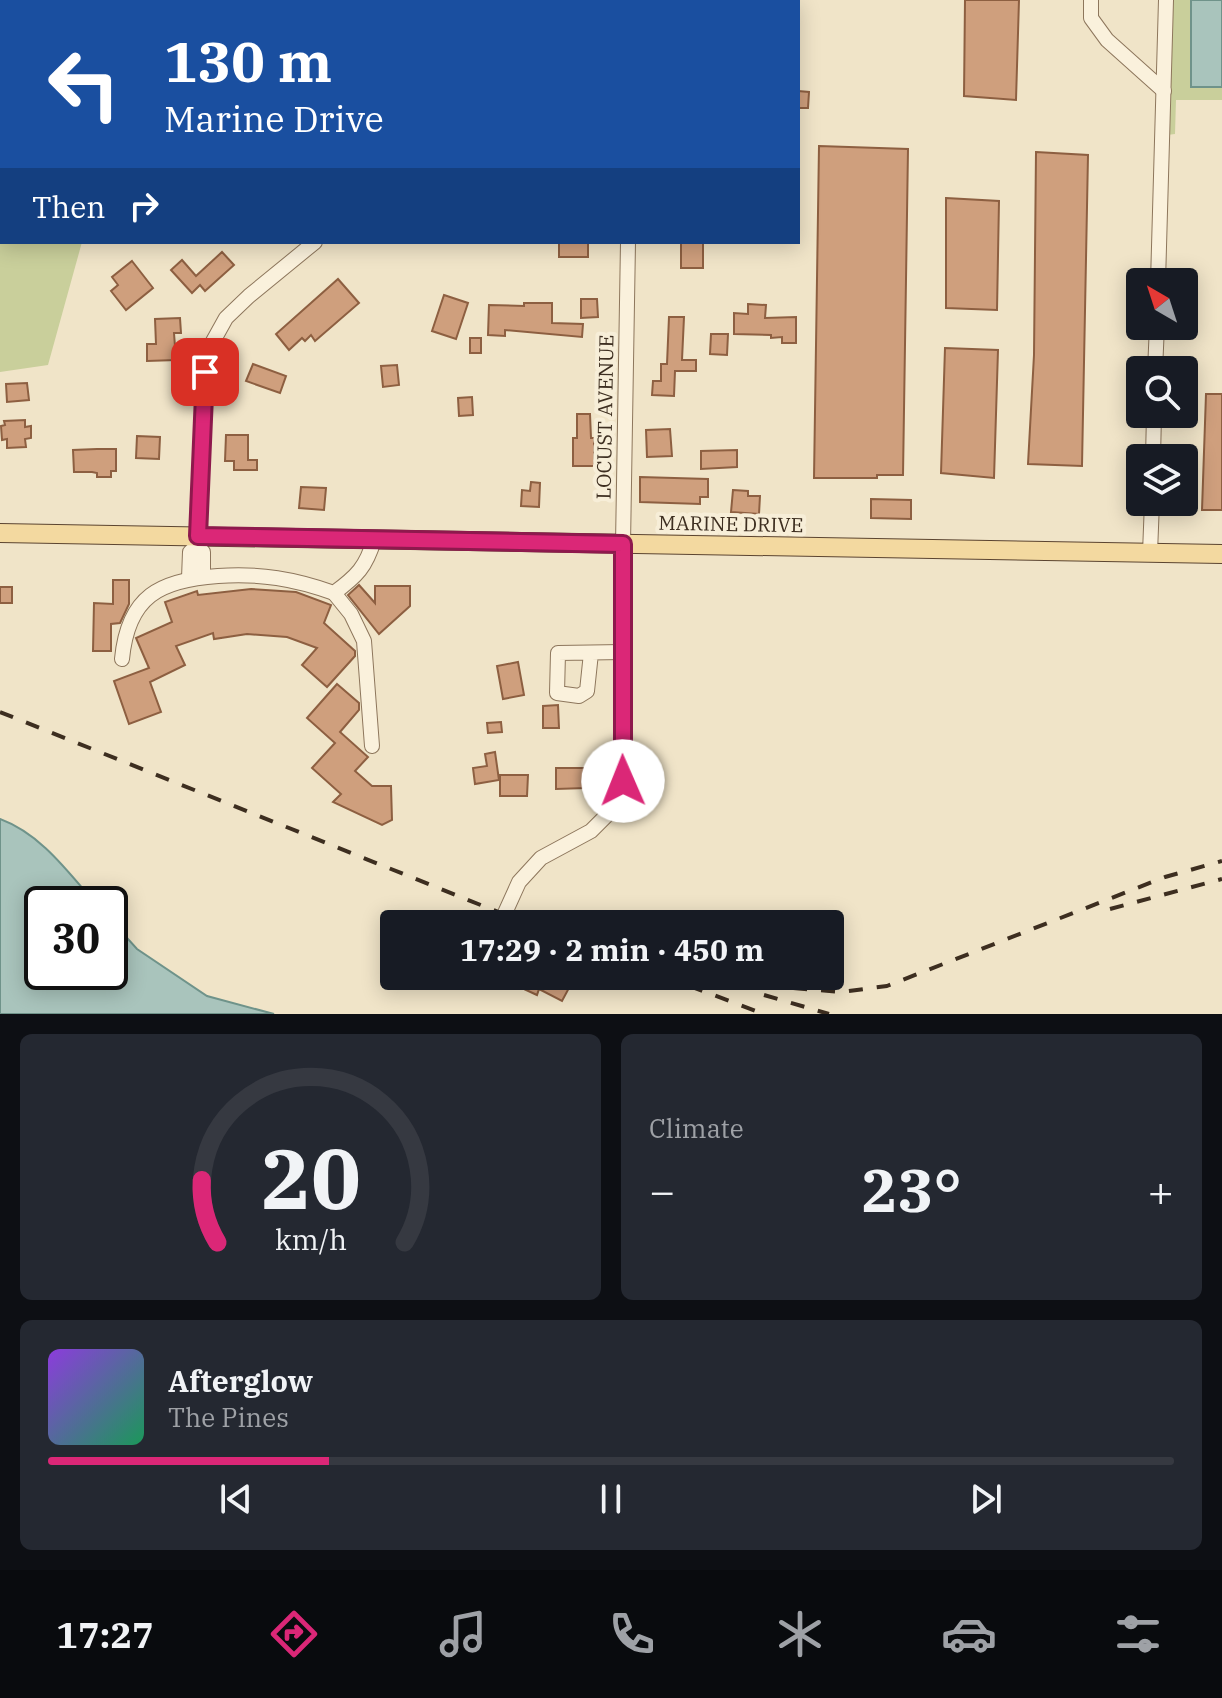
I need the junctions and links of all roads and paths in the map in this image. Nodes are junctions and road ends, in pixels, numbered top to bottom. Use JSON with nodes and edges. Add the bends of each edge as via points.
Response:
{"nodes":[{"id":1,"x":1091,"y":0,"type":"edge"},
{"id":2,"x":1166,"y":0,"type":"edge"},
{"id":3,"x":1164,"y":91,"type":"junction"},
{"id":4,"x":313,"y":244,"type":"edge"},
{"id":5,"x":628,"y":244,"type":"edge"},
{"id":6,"x":1158,"y":268,"type":"edge"},
{"id":7,"x":1151,"y":516,"type":"edge"},
{"id":8,"x":0,"y":533,"type":"edge"},
{"id":9,"x":374,"y":540,"type":"junction"},
{"id":10,"x":198,"y":541,"type":"junction"},
{"id":11,"x":623,"y":544,"type":"junction"},
{"id":12,"x":1150,"y":553,"type":"junction"},
{"id":13,"x":1222,"y":554,"type":"edge"},
{"id":14,"x":196,"y":577,"type":"junction"},
{"id":15,"x":334,"y":593,"type":"junction"},
{"id":16,"x":623,"y":652,"type":"junction"},
{"id":17,"x":591,"y":653,"type":"dead end"},
{"id":18,"x":122,"y":659,"type":"dead end"},
{"id":19,"x":372,"y":746,"type":"dead end"},
{"id":20,"x":506,"y":910,"type":"edge"}],
"edges":[{"from":1,"to":3,"type":"street","via":[[1091,18],[1107,40]]},
{"from":2,"to":3,"type":"street"},
{"from":3,"to":6,"type":"street"},
{"from":4,"to":10,"type":"street","via":[[226,318],[211,345],[205,372]]},
{"from":5,"to":11,"type":"street","name":"LOCUST AVENUE"},
{"from":7,"to":12,"type":"street"},
{"from":8,"to":10,"type":"main road","name":"MARINE DRIVE"},
{"from":9,"to":10,"type":"main road","name":"MARINE DRIVE"},
{"from":9,"to":11,"type":"main road","name":"MARINE DRIVE"},
{"from":9,"to":15,"type":"street","via":[[366,564]]},
{"from":10,"to":14,"type":"street","via":[[190,552]]},
{"from":11,"to":12,"type":"main road","name":"MARINE DRIVE"},
{"from":11,"to":16,"type":"street","name":"LOCUST AVENUE"},
{"from":12,"to":13,"type":"main road","name":"MARINE DRIVE"},
{"from":14,"to":15,"type":"street","via":[[276,577]]},
{"from":14,"to":18,"type":"street","via":[[161,587],[147,599],[129,627]]},
{"from":15,"to":19,"type":"street","via":[[364,641]]},
{"from":16,"to":17,"type":"street"},
{"from":16,"to":20,"type":"street","name":"LOCUST AVENUE","via":[[623,781],[613,809],[591,831],[541,858],[519,882]]}]}
